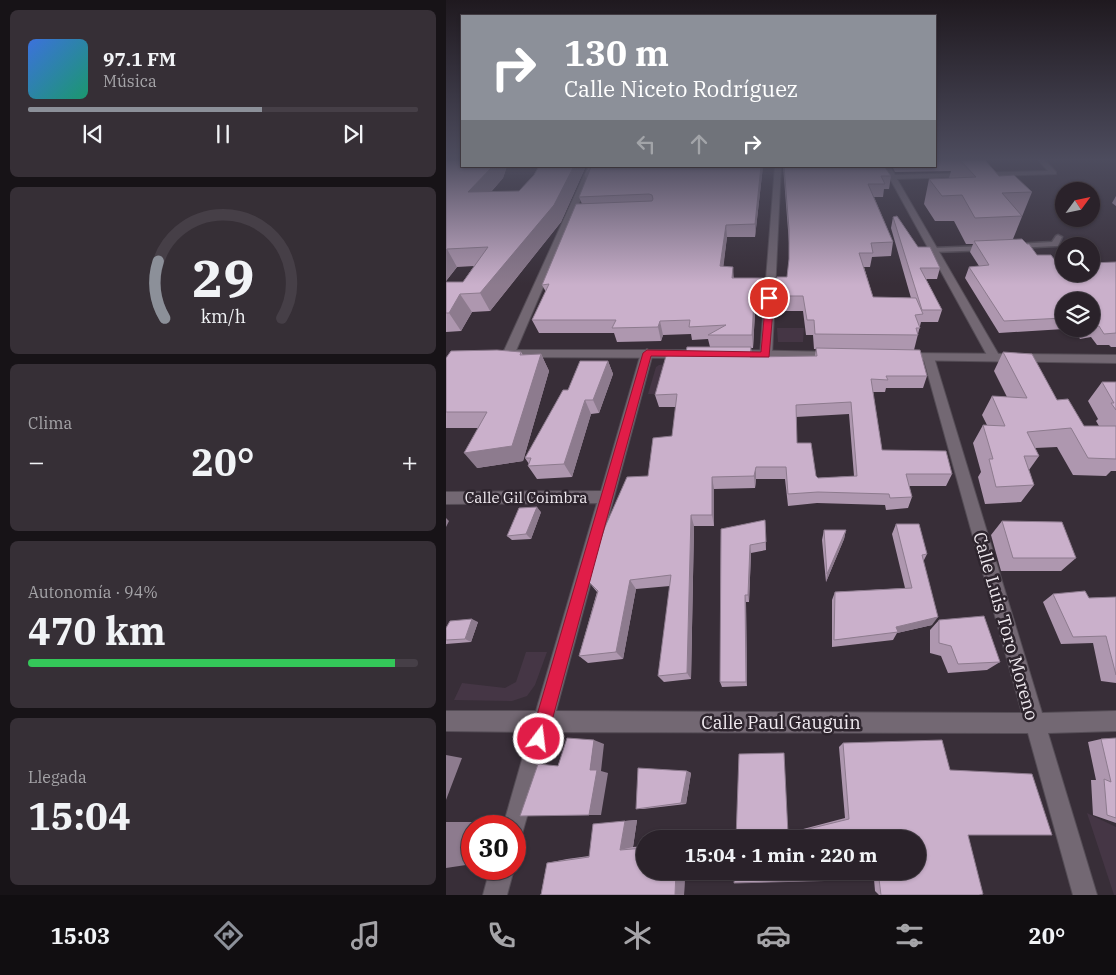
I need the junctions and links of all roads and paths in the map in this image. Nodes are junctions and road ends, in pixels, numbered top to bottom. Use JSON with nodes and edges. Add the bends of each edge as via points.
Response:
{"nodes":[{"id":1,"x":576,"y":201,"type":"edge"},
{"id":2,"x":776,"y":201,"type":"edge"},
{"id":3,"x":906,"y":201,"type":"edge"},
{"id":4,"x":582,"y":212,"type":"edge"},
{"id":5,"x":571,"y":213,"type":"junction"},
{"id":6,"x":1055,"y":244,"type":"edge"},
{"id":7,"x":1009,"y":246,"type":"edge"},
{"id":8,"x":991,"y":247,"type":"edge"},
{"id":9,"x":934,"y":250,"type":"junction"},
{"id":10,"x":647,"y":353,"type":"junction"},
{"id":11,"x":490,"y":354,"type":"edge"},
{"id":12,"x":508,"y":354,"type":"junction"},
{"id":13,"x":706,"y":354,"type":"edge"},
{"id":14,"x":726,"y":354,"type":"edge"},
{"id":15,"x":766,"y":355,"type":"junction"},
{"id":16,"x":844,"y":356,"type":"edge"},
{"id":17,"x":893,"y":357,"type":"edge"},
{"id":18,"x":929,"y":357,"type":"junction"},
{"id":19,"x":994,"y":357,"type":"junction"},
{"id":20,"x":1116,"y":359,"type":"edge"},
{"id":21,"x":606,"y":497,"type":"junction"},
{"id":22,"x":446,"y":498,"type":"edge"},
{"id":23,"x":446,"y":721,"type":"edge"},
{"id":24,"x":1116,"y":721,"type":"edge"},
{"id":25,"x":544,"y":722,"type":"junction"},
{"id":26,"x":1034,"y":723,"type":"junction"},
{"id":27,"x":517,"y":815,"type":"edge"},
{"id":28,"x":499,"y":880,"type":"edge"},
{"id":29,"x":495,"y":895,"type":"edge"},
{"id":30,"x":1085,"y":895,"type":"edge"}],
"edges":[{"from":1,"to":5,"type":"street"},
{"from":2,"to":15,"type":"street"},
{"from":3,"to":9,"type":"street"},
{"from":4,"to":5,"type":"lane"},
{"from":5,"to":12,"type":"street"},
{"from":6,"to":7,"type":"lane"},
{"from":8,"to":9,"type":"lane"},
{"from":9,"to":19,"type":"street"},
{"from":10,"to":12,"type":"street"},
{"from":10,"to":13,"type":"street"},
{"from":10,"to":21,"type":"street"},
{"from":11,"to":12,"type":"street"},
{"from":14,"to":15,"type":"street"},
{"from":15,"to":16,"type":"street"},
{"from":17,"to":18,"type":"street"},
{"from":18,"to":19,"type":"street"},
{"from":18,"to":26,"type":"street","name":"Calle Luis Toro Moreno"},
{"from":19,"to":20,"type":"street"},
{"from":21,"to":22,"type":"street","name":"Calle Gil Coimbra"},
{"from":21,"to":25,"type":"street"},
{"from":23,"to":25,"type":"street","name":"Calle Paul Gauguin"},
{"from":24,"to":26,"type":"street","name":"Calle Paul Gauguin"},
{"from":25,"to":26,"type":"street","name":"Calle Paul Gauguin"},
{"from":25,"to":27,"type":"street"},
{"from":26,"to":30,"type":"street","name":"Calle Luis Toro Moreno"},
{"from":28,"to":29,"type":"street"}]}
